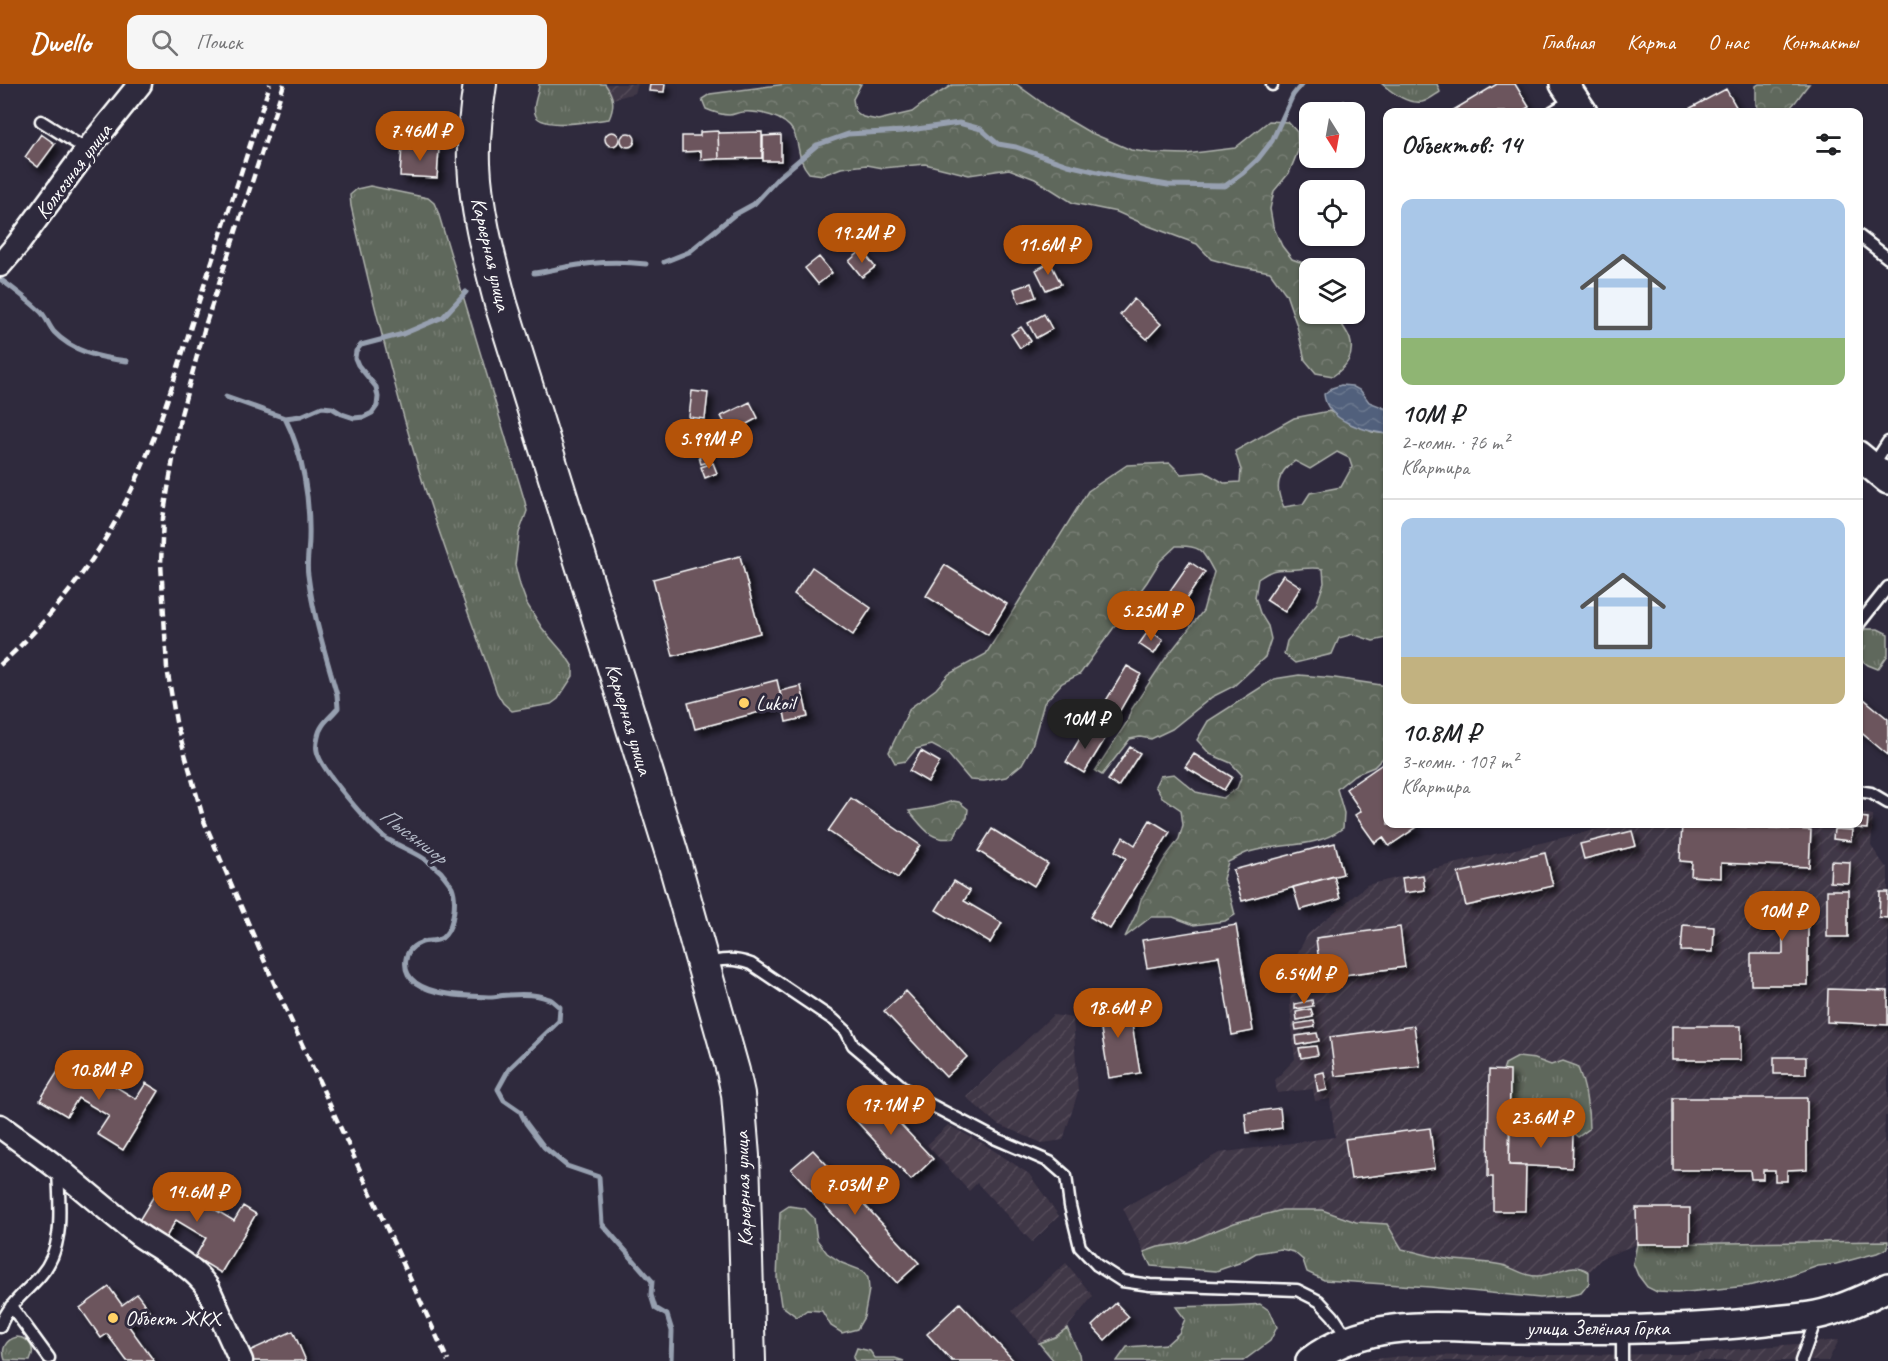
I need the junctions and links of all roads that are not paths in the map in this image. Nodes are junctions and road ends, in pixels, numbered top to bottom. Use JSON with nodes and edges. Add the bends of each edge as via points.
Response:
{"nodes":[{"id":1,"x":140,"y":84,"type":"edge"},
{"id":2,"x":480,"y":84,"type":"edge"},
{"id":3,"x":41,"y":120,"type":"dead end"},
{"id":4,"x":87,"y":150,"type":"junction"},
{"id":5,"x":1863,"y":238,"type":"edge"},
{"id":6,"x":1888,"y":258,"type":"edge"},
{"id":7,"x":3,"y":261,"type":"edge"},
{"id":8,"x":1888,"y":442,"type":"edge"},
{"id":9,"x":1873,"y":468,"type":"edge"},
{"id":10,"x":1888,"y":587,"type":"edge"},
{"id":11,"x":1863,"y":619,"type":"edge"},
{"id":12,"x":1863,"y":792,"type":"edge"},
{"id":13,"x":1888,"y":803,"type":"edge"},
{"id":14,"x":704,"y":964,"type":"junction"},
{"id":15,"x":0,"y":1126,"type":"edge"},
{"id":16,"x":58,"y":1168,"type":"junction"},
{"id":17,"x":1888,"y":1287,"type":"edge"},
{"id":18,"x":11,"y":1306,"type":"junction"},
{"id":19,"x":1818,"y":1315,"type":"junction"},
{"id":20,"x":0,"y":1327,"type":"edge"},
{"id":21,"x":1622,"y":1330,"type":"junction"},
{"id":22,"x":1348,"y":1340,"type":"junction"},
{"id":23,"x":49,"y":1358,"type":"dead end"},
{"id":24,"x":241,"y":1361,"type":"edge"},
{"id":25,"x":749,"y":1361,"type":"edge"},
{"id":26,"x":1310,"y":1361,"type":"edge"},
{"id":27,"x":1622,"y":1361,"type":"edge"},
{"id":28,"x":1801,"y":1361,"type":"edge"}],
"edges":[{"from":1,"to":4,"type":"street","name":"Колхозная улица"},
{"from":2,"to":14,"type":"main road","name":"Карьерная улица","via":[[475,184],[492,269]]},
{"from":3,"to":4,"type":"lane"},
{"from":4,"to":7,"type":"street","name":"Колхозная улица"},
{"from":5,"to":6,"type":"lane"},
{"from":8,"to":9,"type":"lane"},
{"from":10,"to":11,"type":"lane"},
{"from":12,"to":13,"type":"lane"},
{"from":14,"to":22,"type":"lane","via":[[730,959],[751,964],[834,1020],[853,1045],[912,1095],[1050,1162],[1066,1176],[1080,1247],[1097,1265],[1122,1281],[1297,1290],[1319,1301]]},
{"from":14,"to":25,"type":"main road","name":"Карьерная улица","via":[[738,1094]]},
{"from":15,"to":16,"type":"street"},
{"from":16,"to":18,"type":"lane","via":[[59,1230],[54,1254],[46,1269]]},
{"from":16,"to":24,"type":"street","via":[[137,1234],[201,1278]]},
{"from":17,"to":19,"type":"street","name":"улица Зелёная Горка"},
{"from":18,"to":20,"type":"lane"},
{"from":18,"to":23,"type":"lane"},
{"from":19,"to":21,"type":"street","name":"улица Зелёная Горка","via":[[1722,1326]]},
{"from":19,"to":28,"type":"lane"},
{"from":21,"to":22,"type":"street","name":"улица Зелёная Горка","via":[[1417,1326],[1382,1329]]},
{"from":21,"to":27,"type":"lane"},
{"from":22,"to":26,"type":"street","name":"улица Зелёная Горка"}]}
